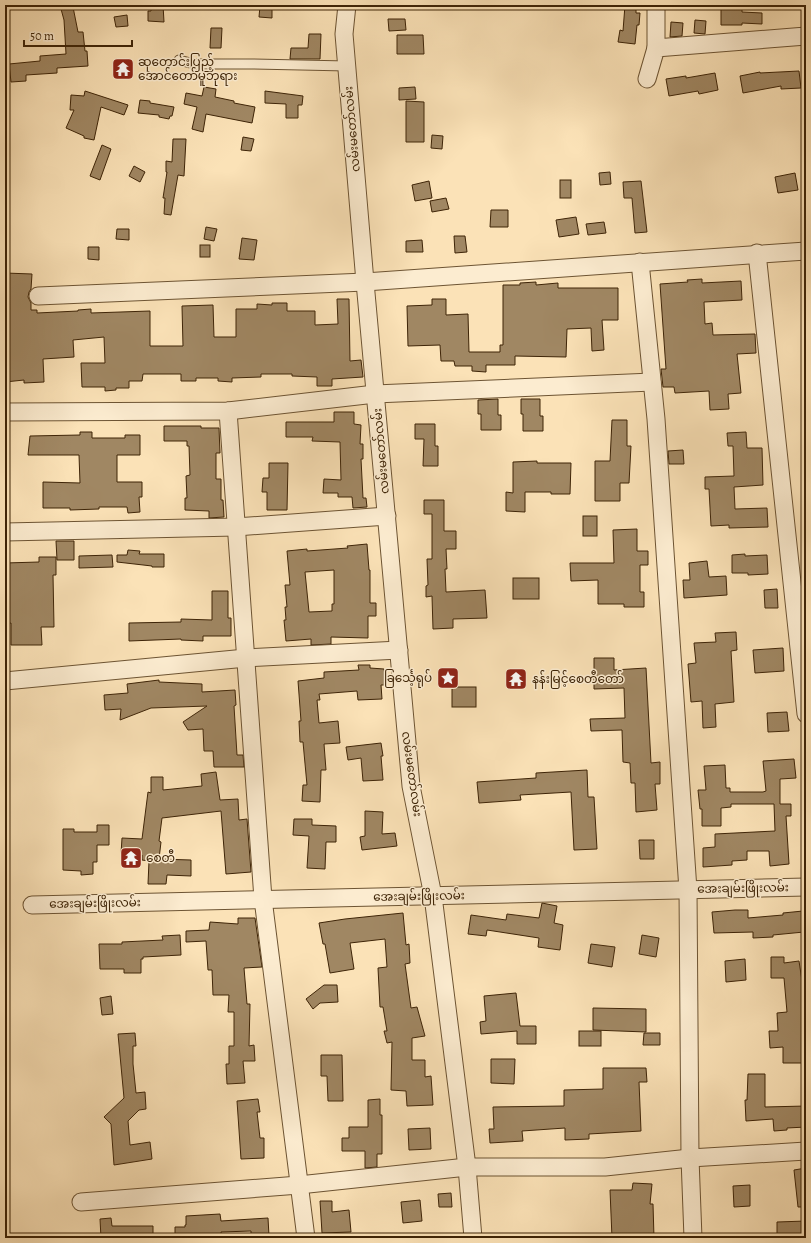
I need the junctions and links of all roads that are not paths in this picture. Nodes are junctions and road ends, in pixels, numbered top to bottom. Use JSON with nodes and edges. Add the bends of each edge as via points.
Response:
{"nodes":[{"id":1,"x":347,"y":5,"type":"edge"},
{"id":2,"x":656,"y":5,"type":"edge"},
{"id":3,"x":806,"y":36,"type":"edge"},
{"id":4,"x":656,"y":48,"type":"junction"},
{"id":5,"x":179,"y":60,"type":"dead end"},
{"id":6,"x":347,"y":66,"type":"junction"},
{"id":7,"x":647,"y":79,"type":"dead end"},
{"id":8,"x":806,"y":250,"type":"edge"},
{"id":9,"x":757,"y":253,"type":"junction"},
{"id":10,"x":640,"y":262,"type":"junction"},
{"id":11,"x":365,"y":282,"type":"junction"},
{"id":12,"x":38,"y":296,"type":"dead end"},
{"id":13,"x":652,"y":382,"type":"junction"},
{"id":14,"x":375,"y":394,"type":"junction"},
{"id":15,"x":228,"y":411,"type":"junction"},
{"id":16,"x":5,"y":412,"type":"edge"},
{"id":17,"x":386,"y":516,"type":"junction"},
{"id":18,"x":236,"y":527,"type":"junction"},
{"id":19,"x":5,"y":532,"type":"edge"},
{"id":20,"x":801,"y":620,"type":"edge"},
{"id":21,"x":399,"y":650,"type":"junction"},
{"id":22,"x":246,"y":658,"type":"junction"},
{"id":23,"x":5,"y":681,"type":"edge"},
{"id":24,"x":806,"y":714,"type":"edge"},
{"id":25,"x":806,"y":887,"type":"edge"},
{"id":26,"x":688,"y":890,"type":"junction"},
{"id":27,"x":434,"y":896,"type":"junction"},
{"id":28,"x":263,"y":900,"type":"junction"},
{"id":29,"x":32,"y":905,"type":"dead end"},
{"id":30,"x":806,"y":1151,"type":"edge"},
{"id":31,"x":690,"y":1158,"type":"junction"},
{"id":32,"x":467,"y":1167,"type":"junction"},
{"id":33,"x":299,"y":1184,"type":"junction"},
{"id":34,"x":81,"y":1202,"type":"dead end"},
{"id":35,"x":306,"y":1238,"type":"edge"},
{"id":36,"x":473,"y":1238,"type":"edge"},
{"id":37,"x":693,"y":1238,"type":"edge"}],
"edges":[{"from":1,"to":6,"type":"street","name":"လမ်းမတော်လမ်း","via":[[344,34]]},
{"from":2,"to":4,"type":"street"},
{"from":3,"to":4,"type":"street"},
{"from":4,"to":7,"type":"street"},
{"from":5,"to":6,"type":"lane","via":[[194,64]]},
{"from":6,"to":11,"type":"street","name":"လမ်းမတော်လမ်း"},
{"from":8,"to":9,"type":"street"},
{"from":9,"to":10,"type":"street"},
{"from":9,"to":20,"type":"street"},
{"from":10,"to":11,"type":"street"},
{"from":10,"to":13,"type":"street"},
{"from":11,"to":12,"type":"street"},
{"from":11,"to":14,"type":"street","name":"လမ်းမတော်လမ်း"},
{"from":13,"to":14,"type":"street"},
{"from":13,"to":26,"type":"street"},
{"from":14,"to":15,"type":"street"},
{"from":14,"to":17,"type":"street","name":"လမ်းမတော်လမ်း"},
{"from":15,"to":16,"type":"street"},
{"from":15,"to":18,"type":"street"},
{"from":17,"to":18,"type":"street"},
{"from":17,"to":21,"type":"street","name":"လမ်းမတော်လမ်း"},
{"from":18,"to":19,"type":"street"},
{"from":18,"to":22,"type":"street"},
{"from":20,"to":24,"type":"street"},
{"from":21,"to":22,"type":"street"},
{"from":21,"to":27,"type":"street","name":"လမ်းမတော်လမ်း","via":[[411,786]]},
{"from":22,"to":23,"type":"street"},
{"from":22,"to":28,"type":"street"},
{"from":25,"to":26,"type":"street","name":"အေးချမ်းဖြိုးလမ်း"},
{"from":26,"to":27,"type":"street","name":"အေးချမ်းဖြိုးလမ်း"},
{"from":26,"to":31,"type":"street"},
{"from":27,"to":28,"type":"street","name":"အေးချမ်းဖြိုးလမ်း"},
{"from":27,"to":32,"type":"street","name":"လမ်းမတော်လမ်း"},
{"from":28,"to":29,"type":"street","name":"အေးချမ်းဖြိုးလမ်း"},
{"from":28,"to":33,"type":"street"},
{"from":30,"to":31,"type":"street"},
{"from":31,"to":32,"type":"street","via":[[605,1167]]},
{"from":31,"to":37,"type":"street"},
{"from":32,"to":33,"type":"street"},
{"from":32,"to":36,"type":"street","name":"လမ်းမတော်လမ်း"},
{"from":33,"to":34,"type":"street"},
{"from":33,"to":35,"type":"street"}]}
